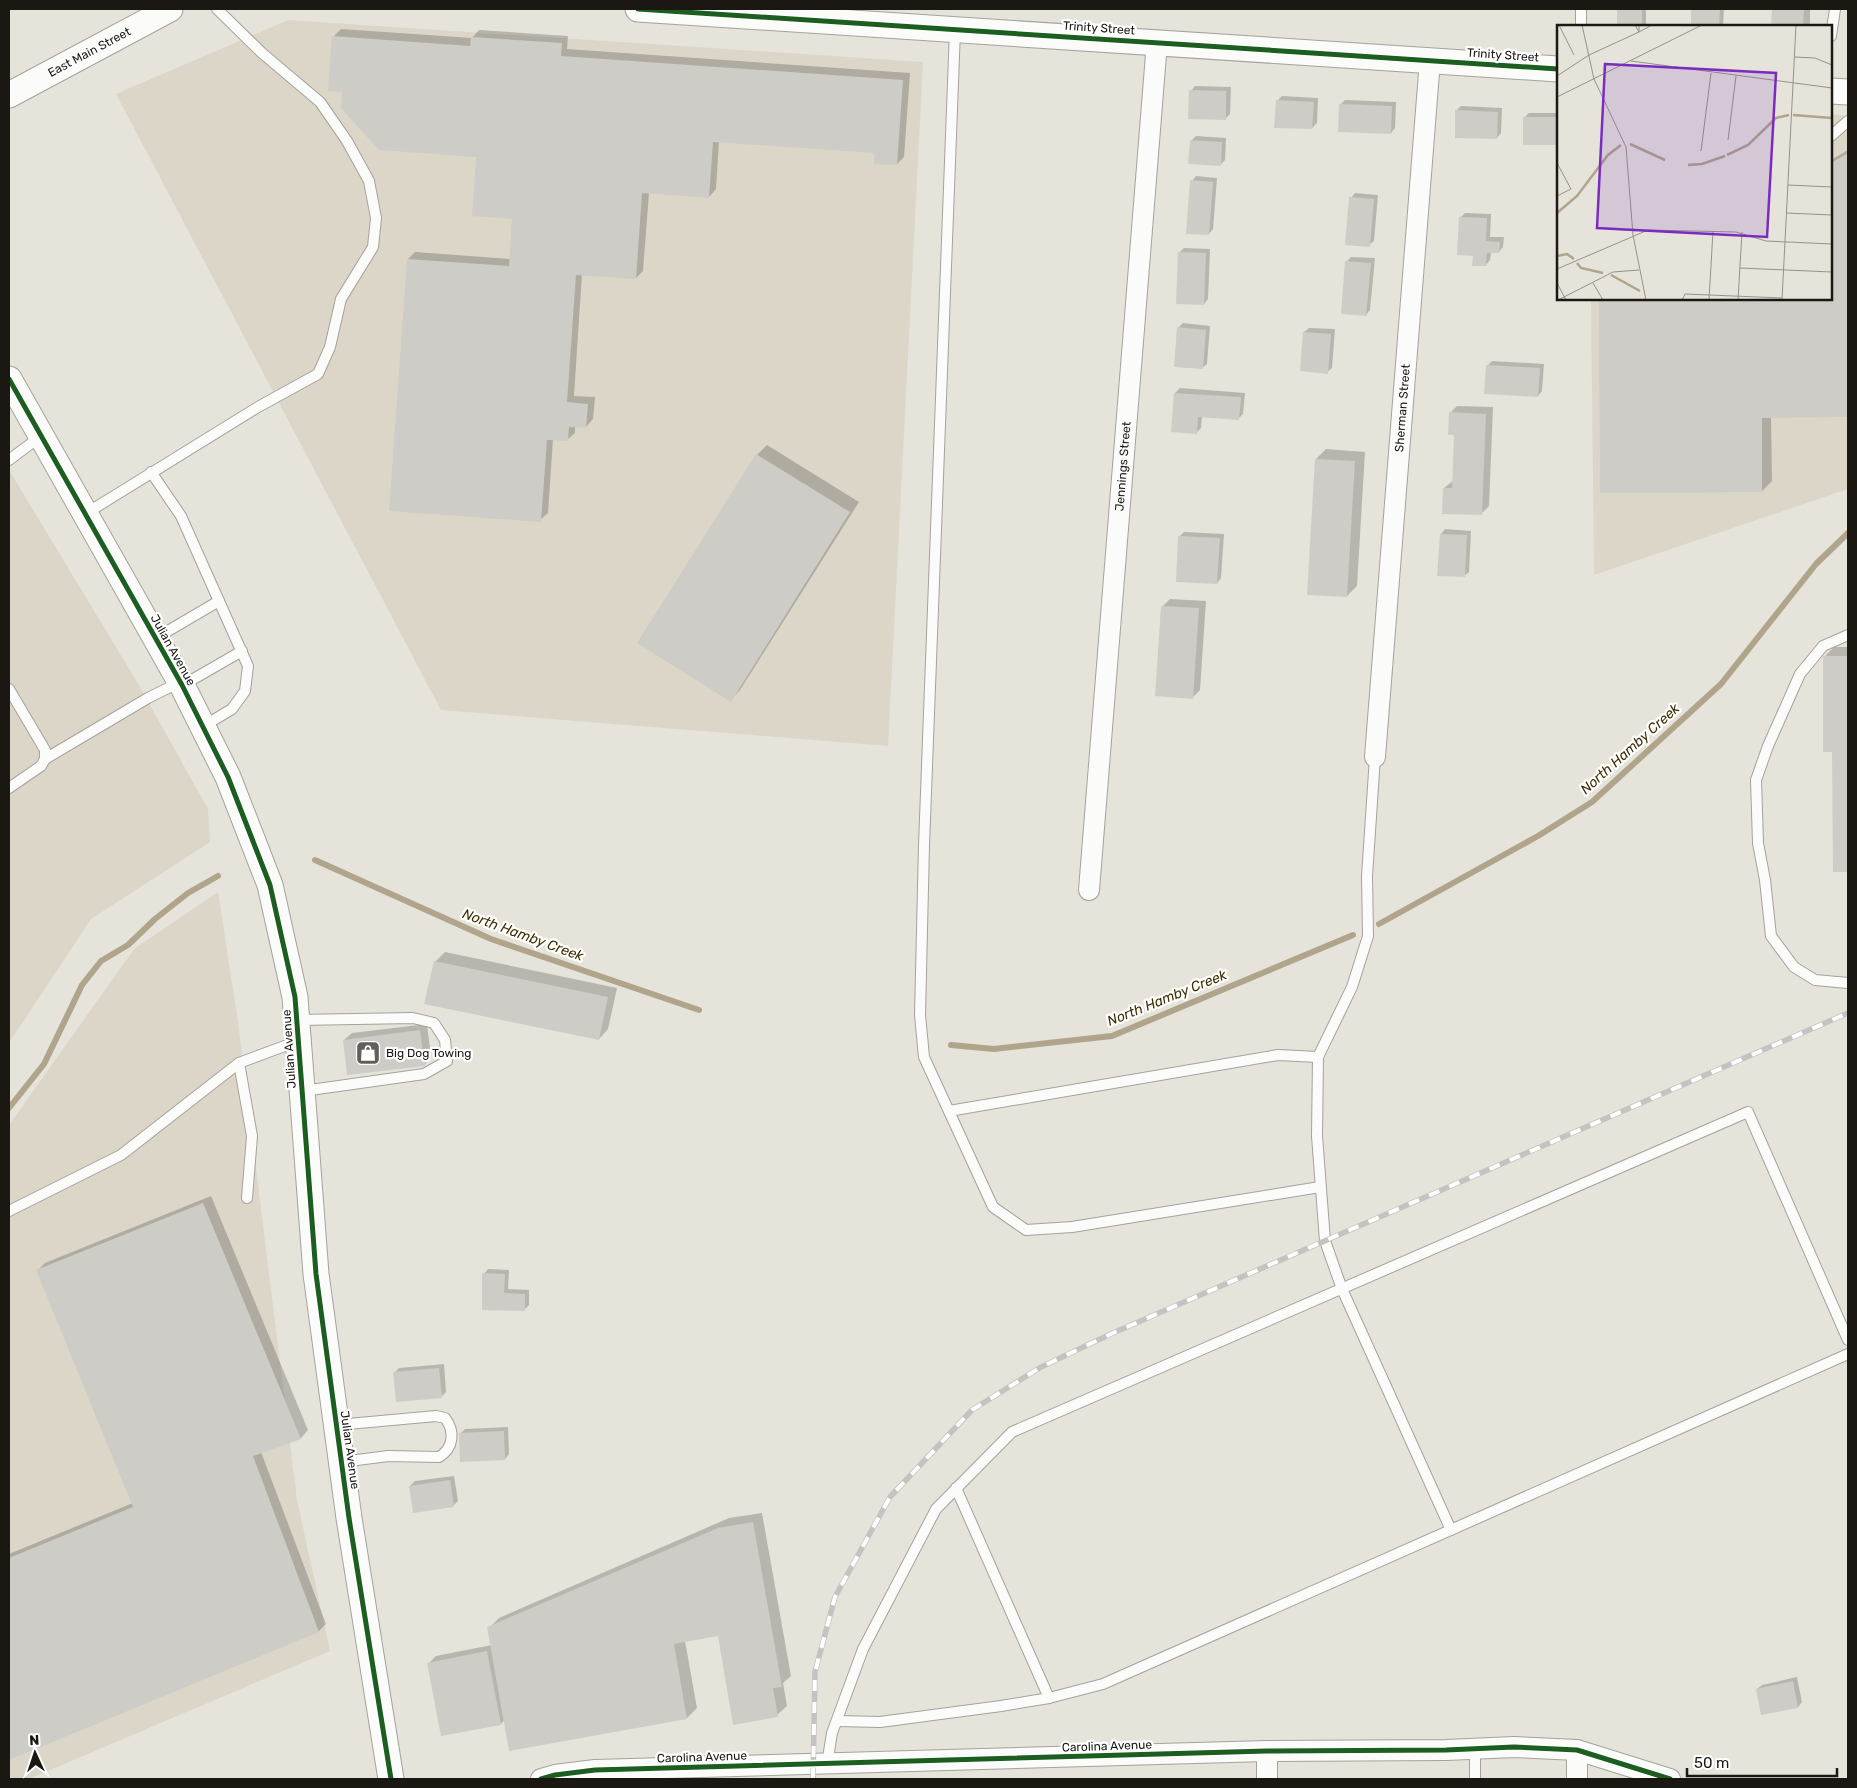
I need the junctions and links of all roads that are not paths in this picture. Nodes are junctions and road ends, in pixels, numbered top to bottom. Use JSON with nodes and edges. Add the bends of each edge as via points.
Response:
{"nodes":[{"id":1,"x":170,"y":9,"type":"edge"},
{"id":2,"x":217,"y":9,"type":"edge"},
{"id":3,"x":638,"y":9,"type":"edge"},
{"id":4,"x":1581,"y":9,"type":"edge"},
{"id":5,"x":1835,"y":9,"type":"edge"},
{"id":6,"x":1580,"y":25,"type":"edge"},
{"id":7,"x":955,"y":28,"type":"junction"},
{"id":8,"x":1832,"y":29,"type":"edge"},
{"id":9,"x":1157,"y":42,"type":"junction"},
{"id":10,"x":1430,"y":60,"type":"junction"},
{"id":11,"x":1557,"y":69,"type":"edge"},
{"id":12,"x":1832,"y":91,"type":"edge"},
{"id":13,"x":1848,"y":92,"type":"edge"},
{"id":14,"x":9,"y":95,"type":"edge"},
{"id":15,"x":1848,"y":121,"type":"edge"},
{"id":16,"x":1832,"y":135,"type":"edge"},
{"id":17,"x":9,"y":379,"type":"edge"},
{"id":18,"x":41,"y":436,"type":"junction"},
{"id":19,"x":9,"y":460,"type":"edge"},
{"id":20,"x":151,"y":472,"type":"junction"},
{"id":21,"x":85,"y":514,"type":"junction"},
{"id":22,"x":219,"y":601,"type":"junction"},
{"id":23,"x":1848,"y":636,"type":"edge"},
{"id":24,"x":155,"y":638,"type":"junction"},
{"id":25,"x":242,"y":651,"type":"junction"},
{"id":26,"x":181,"y":684,"type":"junction"},
{"id":27,"x":9,"y":689,"type":"edge"},
{"id":28,"x":202,"y":727,"type":"junction"},
{"id":29,"x":1375,"y":757,"type":"joint"},
{"id":30,"x":45,"y":758,"type":"junction"},
{"id":31,"x":9,"y":788,"type":"edge"},
{"id":32,"x":1089,"y":890,"type":"dead end"},
{"id":33,"x":1848,"y":983,"type":"edge"},
{"id":34,"x":298,"y":1030,"type":"junction"},
{"id":35,"x":1318,"y":1058,"type":"junction"},
{"id":36,"x":239,"y":1063,"type":"junction"},
{"id":37,"x":302,"y":1091,"type":"junction"},
{"id":38,"x":949,"y":1111,"type":"junction"},
{"id":39,"x":1320,"y":1187,"type":"junction"},
{"id":40,"x":247,"y":1198,"type":"dead end"},
{"id":41,"x":9,"y":1211,"type":"edge"},
{"id":42,"x":1342,"y":1288,"type":"junction"},
{"id":43,"x":1848,"y":1340,"type":"edge"},
{"id":44,"x":1848,"y":1354,"type":"edge"},
{"id":45,"x":337,"y":1425,"type":"junction"},
{"id":46,"x":342,"y":1462,"type":"junction"},
{"id":47,"x":956,"y":1488,"type":"junction"},
{"id":48,"x":1452,"y":1530,"type":"junction"},
{"id":49,"x":1049,"y":1698,"type":"junction"},
{"id":50,"x":837,"y":1720,"type":"junction"},
{"id":51,"x":1475,"y":1749,"type":"junction"},
{"id":52,"x":1578,"y":1750,"type":"junction"},
{"id":53,"x":1267,"y":1751,"type":"junction"},
{"id":54,"x":827,"y":1764,"type":"junction"},
{"id":55,"x":391,"y":1779,"type":"edge"},
{"id":56,"x":541,"y":1779,"type":"edge"},
{"id":57,"x":1267,"y":1779,"type":"edge"},
{"id":58,"x":1475,"y":1779,"type":"edge"},
{"id":59,"x":1577,"y":1779,"type":"edge"},
{"id":60,"x":1670,"y":1779,"type":"edge"}],
"edges":[{"from":1,"to":14,"type":"street","name":"East Main Street"},
{"from":2,"to":20,"type":"lane","via":[[262,53],[320,102],[369,181],[376,218],[373,247],[341,299],[330,347],[318,374]]},
{"from":3,"to":7,"type":"street","name":"Trinity Street"},
{"from":4,"to":6,"type":"lane"},
{"from":5,"to":8,"type":"lane"},
{"from":7,"to":9,"type":"street","name":"Trinity Street"},
{"from":7,"to":38,"type":"lane","via":[[920,1016],[924,1057]]},
{"from":9,"to":10,"type":"street","name":"Trinity Street"},
{"from":9,"to":32,"type":"street","name":"Jennings Street"},
{"from":10,"to":11,"type":"street","name":"Trinity Street"},
{"from":10,"to":29,"type":"street","name":"Sherman Street"},
{"from":12,"to":13,"type":"street"},
{"from":15,"to":16,"type":"lane"},
{"from":17,"to":18,"type":"street","name":"Julian Avenue"},
{"from":18,"to":19,"type":"lane"},
{"from":18,"to":21,"type":"street","name":"Julian Avenue"},
{"from":20,"to":21,"type":"lane"},
{"from":20,"to":22,"type":"lane","via":[[181,516]]},
{"from":21,"to":24,"type":"street","name":"Julian Avenue"},
{"from":22,"to":24,"type":"lane"},
{"from":22,"to":25,"type":"lane"},
{"from":23,"to":33,"type":"lane","via":[[1822,646],[1800,674],[1768,746],[1756,788],[1758,843],[1771,936],[1794,967],[1815,980]]},
{"from":24,"to":26,"type":"street","name":"Julian Avenue"},
{"from":25,"to":26,"type":"lane"},
{"from":25,"to":28,"type":"lane","via":[[248,666],[245,691],[232,709]]},
{"from":26,"to":28,"type":"street","name":"Julian Avenue"},
{"from":26,"to":30,"type":"lane","via":[[148,698]]},
{"from":27,"to":30,"type":"lane","via":[[45,750]]},
{"from":28,"to":34,"type":"street","name":"Julian Avenue","via":[[228,777],[270,885],[295,997]]},
{"from":29,"to":35,"type":"lane","via":[[1367,876],[1368,936],[1352,987]]},
{"from":30,"to":31,"type":"lane","via":[[41,766]]},
{"from":34,"to":36,"type":"lane"},
{"from":34,"to":37,"type":"street","name":"Julian Avenue"},
{"from":34,"to":37,"type":"lane","via":[[413,1018],[434,1023],[445,1040],[447,1061],[424,1074]]},
{"from":35,"to":38,"type":"lane","via":[[1278,1055]]},
{"from":35,"to":39,"type":"lane"},
{"from":36,"to":40,"type":"lane","via":[[252,1136]]},
{"from":36,"to":41,"type":"lane","via":[[121,1155]]},
{"from":37,"to":45,"type":"street","name":"Julian Avenue","via":[[316,1274]]},
{"from":38,"to":39,"type":"lane","via":[[993,1208],[1026,1230],[1072,1227]]},
{"from":39,"to":42,"type":"lane","via":[[1325,1241]]},
{"from":42,"to":43,"type":"lane","via":[[1748,1112]]},
{"from":42,"to":47,"type":"lane","via":[[1012,1432]]},
{"from":42,"to":48,"type":"lane"},
{"from":44,"to":48,"type":"lane"},
{"from":45,"to":46,"type":"street","name":"Julian Avenue"},
{"from":45,"to":46,"type":"lane","via":[[436,1416],[445,1418],[450,1425],[451,1444],[439,1457],[388,1456]]},
{"from":46,"to":55,"type":"street","name":"Julian Avenue"},
{"from":47,"to":49,"type":"lane"},
{"from":47,"to":50,"type":"lane","via":[[936,1508],[864,1649]]},
{"from":48,"to":49,"type":"lane","via":[[1103,1684]]},
{"from":49,"to":50,"type":"lane","via":[[880,1722]]},
{"from":50,"to":54,"type":"lane"},
{"from":51,"to":52,"type":"street","name":"Carolina Avenue"},
{"from":51,"to":53,"type":"street","name":"Carolina Avenue"},
{"from":51,"to":58,"type":"lane"},
{"from":52,"to":59,"type":"street"},
{"from":52,"to":60,"type":"street","name":"Carolina Avenue"},
{"from":53,"to":54,"type":"street","name":"Carolina Avenue"},
{"from":53,"to":57,"type":"street"},
{"from":54,"to":56,"type":"street","name":"Carolina Avenue","via":[[764,1769],[595,1770]]}]}
